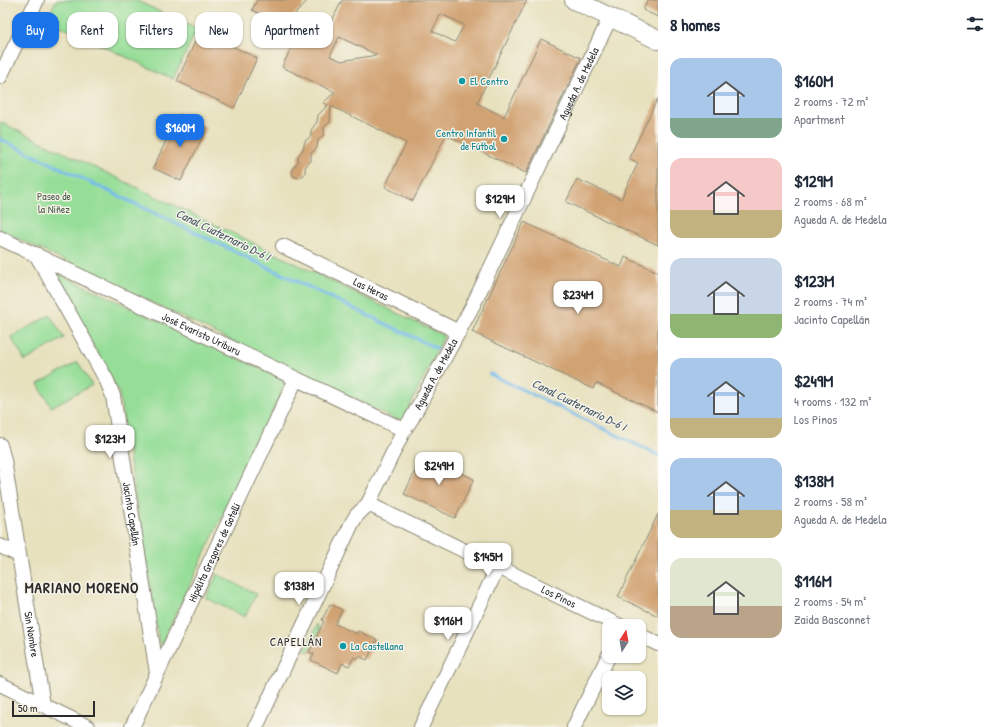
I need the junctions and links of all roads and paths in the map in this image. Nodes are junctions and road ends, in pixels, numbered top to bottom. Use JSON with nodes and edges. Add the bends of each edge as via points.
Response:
{"nodes":[{"id":1,"x":37,"y":0,"type":"edge"},
{"id":2,"x":574,"y":0,"type":"edge"},
{"id":3,"x":610,"y":18,"type":"junction"},
{"id":4,"x":658,"y":40,"type":"edge"},
{"id":5,"x":0,"y":77,"type":"edge"},
{"id":6,"x":0,"y":238,"type":"edge"},
{"id":7,"x":283,"y":246,"type":"dead end"},
{"id":8,"x":36,"y":254,"type":"junction"},
{"id":9,"x":459,"y":332,"type":"junction"},
{"id":10,"x":296,"y":379,"type":"junction"},
{"id":11,"x":404,"y":430,"type":"junction"},
{"id":12,"x":0,"y":445,"type":"edge"},
{"id":13,"x":368,"y":504,"type":"junction"},
{"id":14,"x":0,"y":546,"type":"edge"},
{"id":15,"x":19,"y":555,"type":"junction"},
{"id":16,"x":498,"y":567,"type":"junction"},
{"id":17,"x":606,"y":619,"type":"edge"},
{"id":18,"x":646,"y":638,"type":"edge"},
{"id":19,"x":658,"y":644,"type":"edge"},
{"id":20,"x":605,"y":663,"type":"edge"},
{"id":21,"x":157,"y":674,"type":"junction"},
{"id":22,"x":0,"y":684,"type":"edge"},
{"id":23,"x":43,"y":705,"type":"junction"},
{"id":24,"x":88,"y":727,"type":"edge"},
{"id":25,"x":132,"y":727,"type":"edge"},
{"id":26,"x":256,"y":727,"type":"edge"},
{"id":27,"x":421,"y":727,"type":"edge"},
{"id":28,"x":574,"y":727,"type":"edge"}],
"edges":[{"from":1,"to":5,"type":"street"},
{"from":2,"to":3,"type":"main road"},
{"from":3,"to":4,"type":"main road"},
{"from":3,"to":9,"type":"street","name":"Agueda A. de Medela"},
{"from":6,"to":8,"type":"street","name":"José Evaristo Uriburu"},
{"from":7,"to":9,"type":"street","name":"Las Heras"},
{"from":8,"to":10,"type":"street","name":"José Evaristo Uriburu"},
{"from":8,"to":21,"type":"street","name":"Jacinto Capellán","via":[[113,396]]},
{"from":9,"to":11,"type":"street","name":"Agueda A. de Medela"},
{"from":10,"to":11,"type":"street","name":"José Evaristo Uriburu"},
{"from":10,"to":21,"type":"street","name":"Hipólita Gregores de Gotelli"},
{"from":11,"to":13,"type":"street","name":"Agueda A. de Medela"},
{"from":12,"to":15,"type":"street","name":"Sin Nombre"},
{"from":13,"to":16,"type":"street","name":"Los Pinos"},
{"from":13,"to":26,"type":"street","name":"Agueda A. de Medela","via":[[352,522]]},
{"from":14,"to":15,"type":"street"},
{"from":15,"to":23,"type":"street","name":"Sin Nombre"},
{"from":16,"to":17,"type":"street","name":"Los Pinos"},
{"from":16,"to":27,"type":"street"},
{"from":18,"to":19,"type":"street"},
{"from":20,"to":28,"type":"street"},
{"from":21,"to":25,"type":"street","name":"Hipólita Gregores de Gotelli"},
{"from":22,"to":23,"type":"street"},
{"from":23,"to":24,"type":"street"}]}
